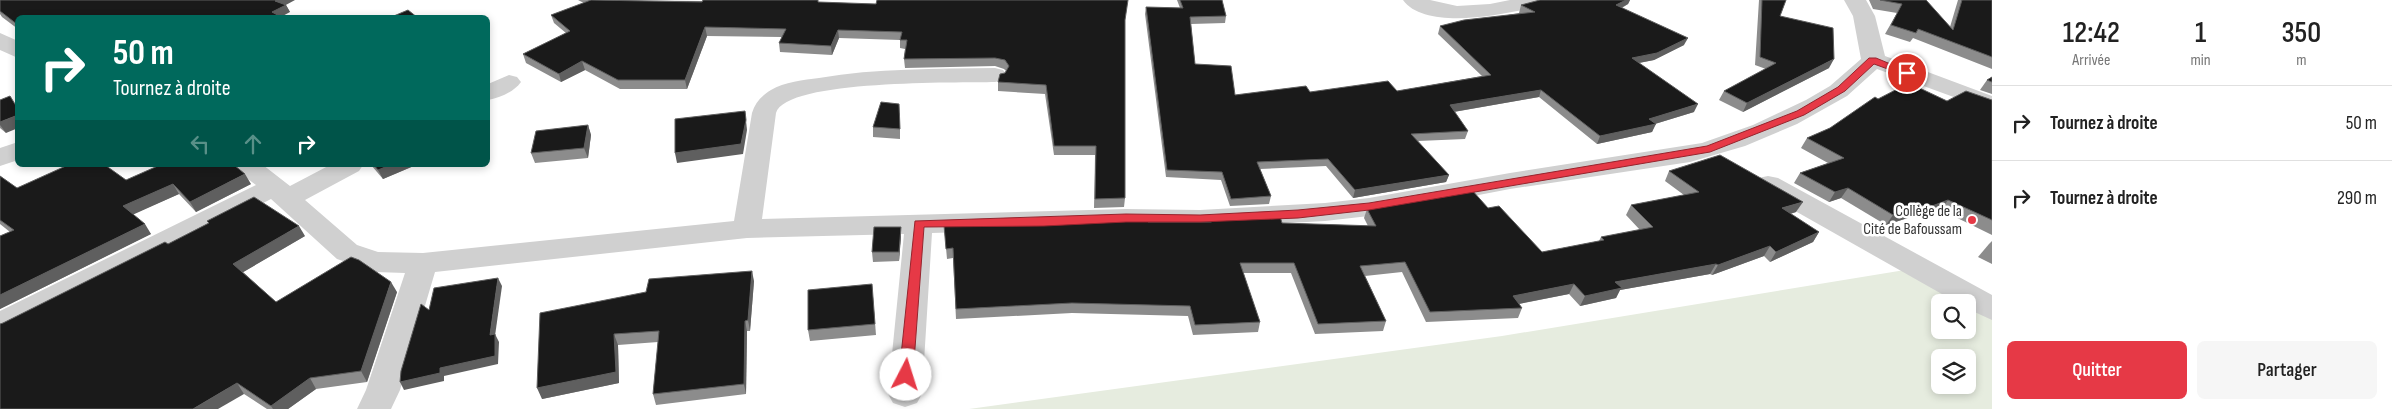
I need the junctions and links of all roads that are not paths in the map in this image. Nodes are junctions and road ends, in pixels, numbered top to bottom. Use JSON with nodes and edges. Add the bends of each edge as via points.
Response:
{"nodes":[{"id":1,"x":1414,"y":0,"type":"edge"},
{"id":2,"x":1534,"y":0,"type":"edge"},
{"id":3,"x":1855,"y":0,"type":"edge"},
{"id":4,"x":0,"y":40,"type":"edge"},
{"id":5,"x":15,"y":49,"type":"edge"},
{"id":6,"x":1873,"y":60,"type":"junction"},
{"id":7,"x":994,"y":75,"type":"dead end"},
{"id":8,"x":508,"y":82,"type":"dead end"},
{"id":9,"x":490,"y":92,"type":"edge"},
{"id":10,"x":1992,"y":104,"type":"edge"},
{"id":11,"x":1710,"y":149,"type":"junction"},
{"id":12,"x":15,"y":151,"type":"edge"},
{"id":13,"x":0,"y":158,"type":"edge"},
{"id":14,"x":249,"y":167,"type":"edge"},
{"id":15,"x":345,"y":167,"type":"edge"},
{"id":16,"x":280,"y":192,"type":"junction"},
{"id":17,"x":919,"y":223,"type":"junction"},
{"id":18,"x":747,"y":229,"type":"junction"},
{"id":19,"x":423,"y":263,"type":"junction"},
{"id":20,"x":1992,"y":309,"type":"edge"},
{"id":21,"x":0,"y":324,"type":"edge"},
{"id":22,"x":905,"y":394,"type":"dead end"},
{"id":23,"x":374,"y":409,"type":"edge"}],
"edges":[{"from":1,"to":2,"type":"street","via":[[1436,9],[1473,12]]},
{"from":3,"to":6,"type":"street","via":[[1864,16]]},
{"from":4,"to":5,"type":"street"},
{"from":6,"to":10,"type":"street"},
{"from":6,"to":11,"type":"street","via":[[1842,89],[1800,113]]},
{"from":7,"to":18,"type":"street","via":[[833,81],[798,87],[774,97],[767,105],[762,124]]},
{"from":8,"to":9,"type":"street"},
{"from":11,"to":17,"type":"street","via":[[1325,212],[1200,218]]},
{"from":11,"to":20,"type":"street"},
{"from":12,"to":13,"type":"street"},
{"from":14,"to":16,"type":"street"},
{"from":15,"to":16,"type":"street"},
{"from":16,"to":19,"type":"street","via":[[347,252],[376,262]]},
{"from":16,"to":21,"type":"street"},
{"from":17,"to":18,"type":"street"},
{"from":17,"to":22,"type":"street"},
{"from":18,"to":19,"type":"street"},
{"from":19,"to":23,"type":"street","via":[[384,390]]}]}
